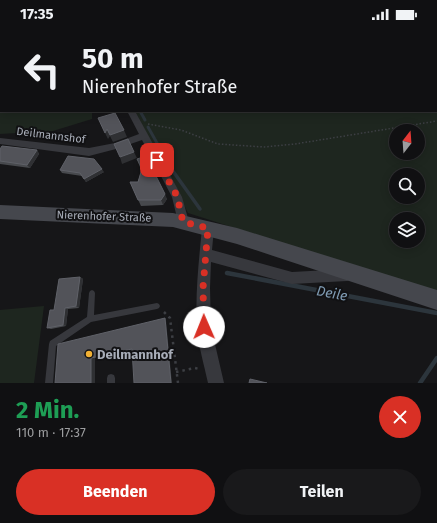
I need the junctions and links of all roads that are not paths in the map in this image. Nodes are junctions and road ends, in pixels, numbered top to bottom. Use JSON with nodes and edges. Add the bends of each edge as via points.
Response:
{"nodes":[{"id":1,"x":132,"y":112,"type":"edge"},
{"id":2,"x":144,"y":136,"type":"junction"},
{"id":3,"x":0,"y":141,"type":"edge"},
{"id":4,"x":0,"y":212,"type":"edge"},
{"id":5,"x":183,"y":222,"type":"junction"},
{"id":6,"x":213,"y":230,"type":"junction"},
{"id":7,"x":205,"y":254,"type":"junction"},
{"id":8,"x":354,"y":275,"type":"junction"},
{"id":9,"x":92,"y":292,"type":"dead end"},
{"id":10,"x":437,"y":300,"type":"edge"},
{"id":11,"x":157,"y":306,"type":"road end"},
{"id":12,"x":90,"y":319,"type":"junction"},
{"id":13,"x":215,"y":379,"type":"edge"},
{"id":14,"x":49,"y":383,"type":"edge"}],
"edges":[{"from":1,"to":2,"type":"street"},
{"from":2,"to":3,"type":"street","name":"Deilmannshof","via":[[89,152]]},
{"from":2,"to":5,"type":"street","via":[[177,196]]},
{"from":4,"to":5,"type":"main road","name":"Nierenhofer Straße","via":[[143,217]]},
{"from":5,"to":6,"type":"main road","name":"Nierenhofer Straße"},
{"from":6,"to":7,"type":"street"},
{"from":6,"to":8,"type":"main road","name":"Nierenhofer Straße"},
{"from":7,"to":8,"type":"street","name":"Nierenhofer Straße","via":[[292,278]]},
{"from":7,"to":13,"type":"street","via":[[204,327]]},
{"from":8,"to":10,"type":"main road","name":"Nierenhofer Straße"},
{"from":9,"to":12,"type":"lane"},
{"from":11,"to":12,"type":"lane"},
{"from":12,"to":14,"type":"lane","via":[[53,344]]}]}
